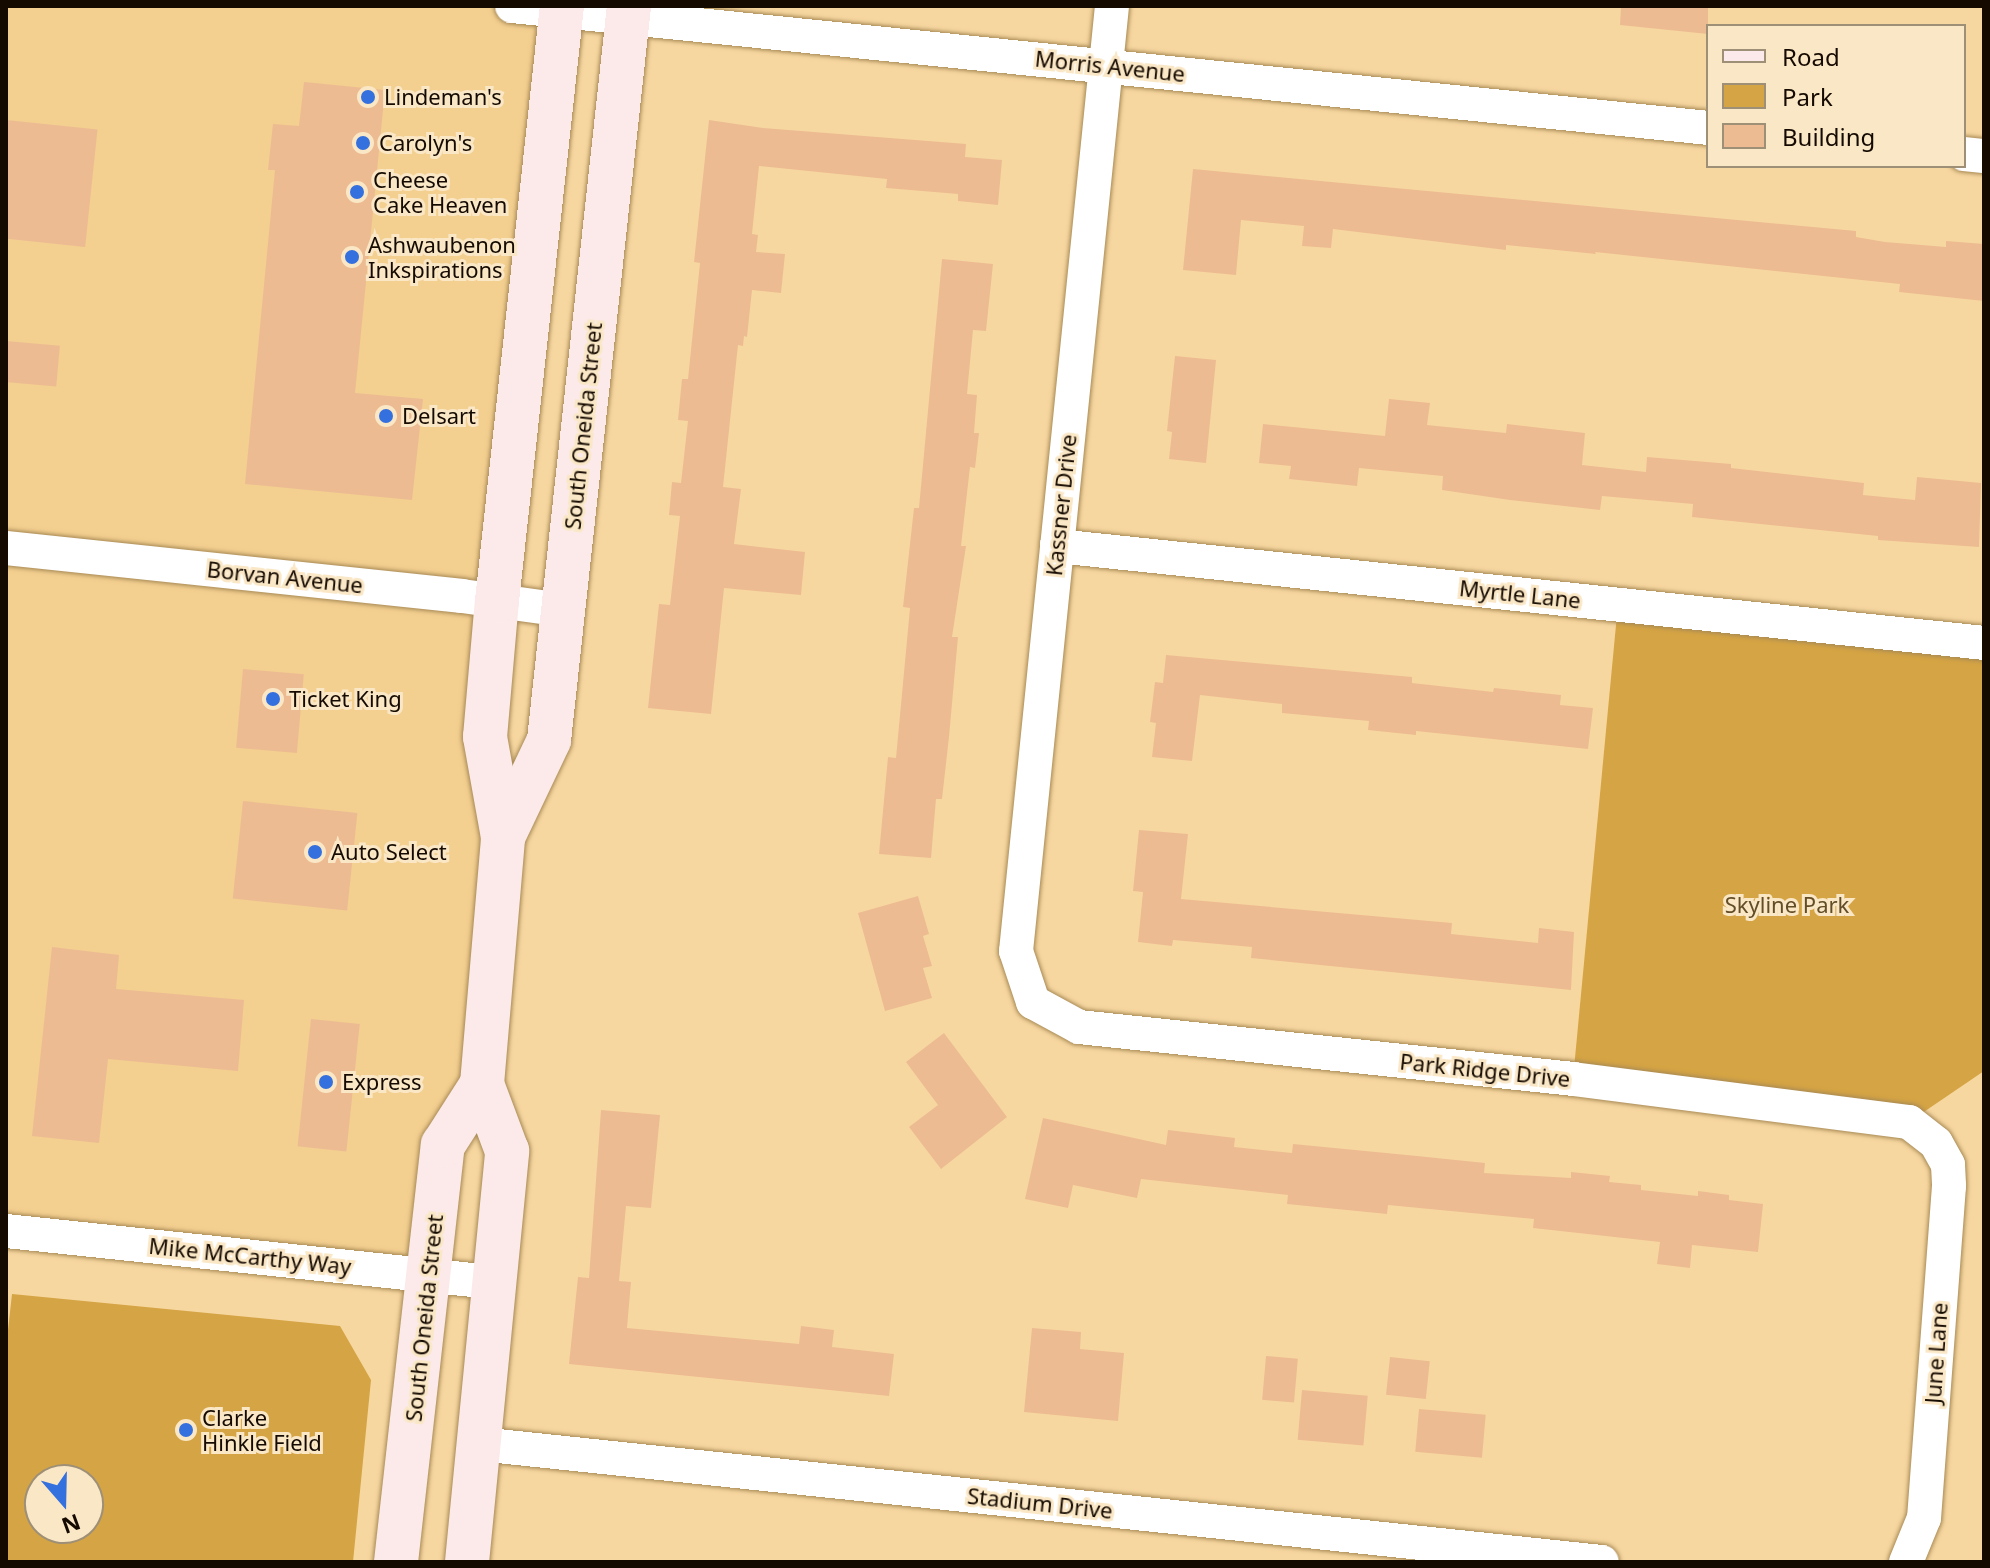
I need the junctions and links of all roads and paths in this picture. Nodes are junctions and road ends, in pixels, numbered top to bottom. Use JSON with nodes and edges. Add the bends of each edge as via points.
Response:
{"nodes":[{"id":1,"x":512,"y":6,"type":"edge"},
{"id":2,"x":1112,"y":6,"type":"edge"},
{"id":3,"x":562,"y":8,"type":"edge"},
{"id":4,"x":629,"y":11,"type":"edge"},
{"id":5,"x":1106,"y":66,"type":"junction"},
{"id":6,"x":1706,"y":128,"type":"edge"},
{"id":7,"x":1057,"y":546,"type":"junction"},
{"id":8,"x":6,"y":548,"type":"edge"},
{"id":9,"x":497,"y":601,"type":"junction"},
{"id":10,"x":563,"y":610,"type":"junction"},
{"id":11,"x":1984,"y":643,"type":"edge"},
{"id":12,"x":503,"y":837,"type":"junction"},
{"id":13,"x":1033,"y":1002,"type":"joint"},
{"id":14,"x":482,"y":1084,"type":"junction"},
{"id":15,"x":1936,"y":1143,"type":"joint"},
{"id":16,"x":6,"y":1231,"type":"edge"},
{"id":17,"x":429,"y":1275,"type":"junction"},
{"id":18,"x":495,"y":1282,"type":"junction"},
{"id":19,"x":479,"y":1444,"type":"junction"},
{"id":20,"x":396,"y":1562,"type":"edge"},
{"id":21,"x":467,"y":1562,"type":"edge"},
{"id":22,"x":1602,"y":1562,"type":"edge"},
{"id":23,"x":1906,"y":1562,"type":"edge"}],
"edges":[{"from":1,"to":3,"type":"street","name":"Morris Avenue"},
{"from":2,"to":5,"type":"street","name":"Kassner Drive"},
{"from":3,"to":4,"type":"street","name":"Morris Avenue"},
{"from":3,"to":9,"type":"street","name":"South Oneida Street"},
{"from":4,"to":5,"type":"street","name":"Morris Avenue"},
{"from":4,"to":10,"type":"street","name":"South Oneida Street"},
{"from":5,"to":6,"type":"street","name":"Morris Avenue"},
{"from":5,"to":7,"type":"street","name":"Kassner Drive"},
{"from":7,"to":11,"type":"street","name":"Myrtle Lane"},
{"from":7,"to":13,"type":"street","name":"Kassner Drive","via":[[1016,951]]},
{"from":8,"to":9,"type":"street","name":"Borvan Avenue"},
{"from":9,"to":10,"type":"street","name":"Borvan Avenue"},
{"from":9,"to":12,"type":"street","name":"South Oneida Street","via":[[485,737]]},
{"from":10,"to":12,"type":"street","name":"South Oneida Street","via":[[549,740]]},
{"from":12,"to":14,"type":"street","name":"South Oneida Street"},
{"from":13,"to":15,"type":"street","name":"Park Ridge Drive","via":[[1079,1027],[1573,1079],[1909,1122]]},
{"from":14,"to":17,"type":"street","name":"South Oneida Street","via":[[443,1145]]},
{"from":14,"to":18,"type":"street","name":"South Oneida Street","via":[[507,1151]]},
{"from":15,"to":23,"type":"street","name":"June Lane","via":[[1948,1165],[1949,1186],[1924,1518]]},
{"from":16,"to":17,"type":"street","name":"Mike McCarthy Way"},
{"from":17,"to":18,"type":"street","name":"Mike McCarthy Way"},
{"from":17,"to":20,"type":"street","name":"South Oneida Street"},
{"from":18,"to":19,"type":"street","name":"South Oneida Street"},
{"from":19,"to":21,"type":"street","name":"South Oneida Street"},
{"from":19,"to":22,"type":"street","name":"Stadium Drive"}]}
